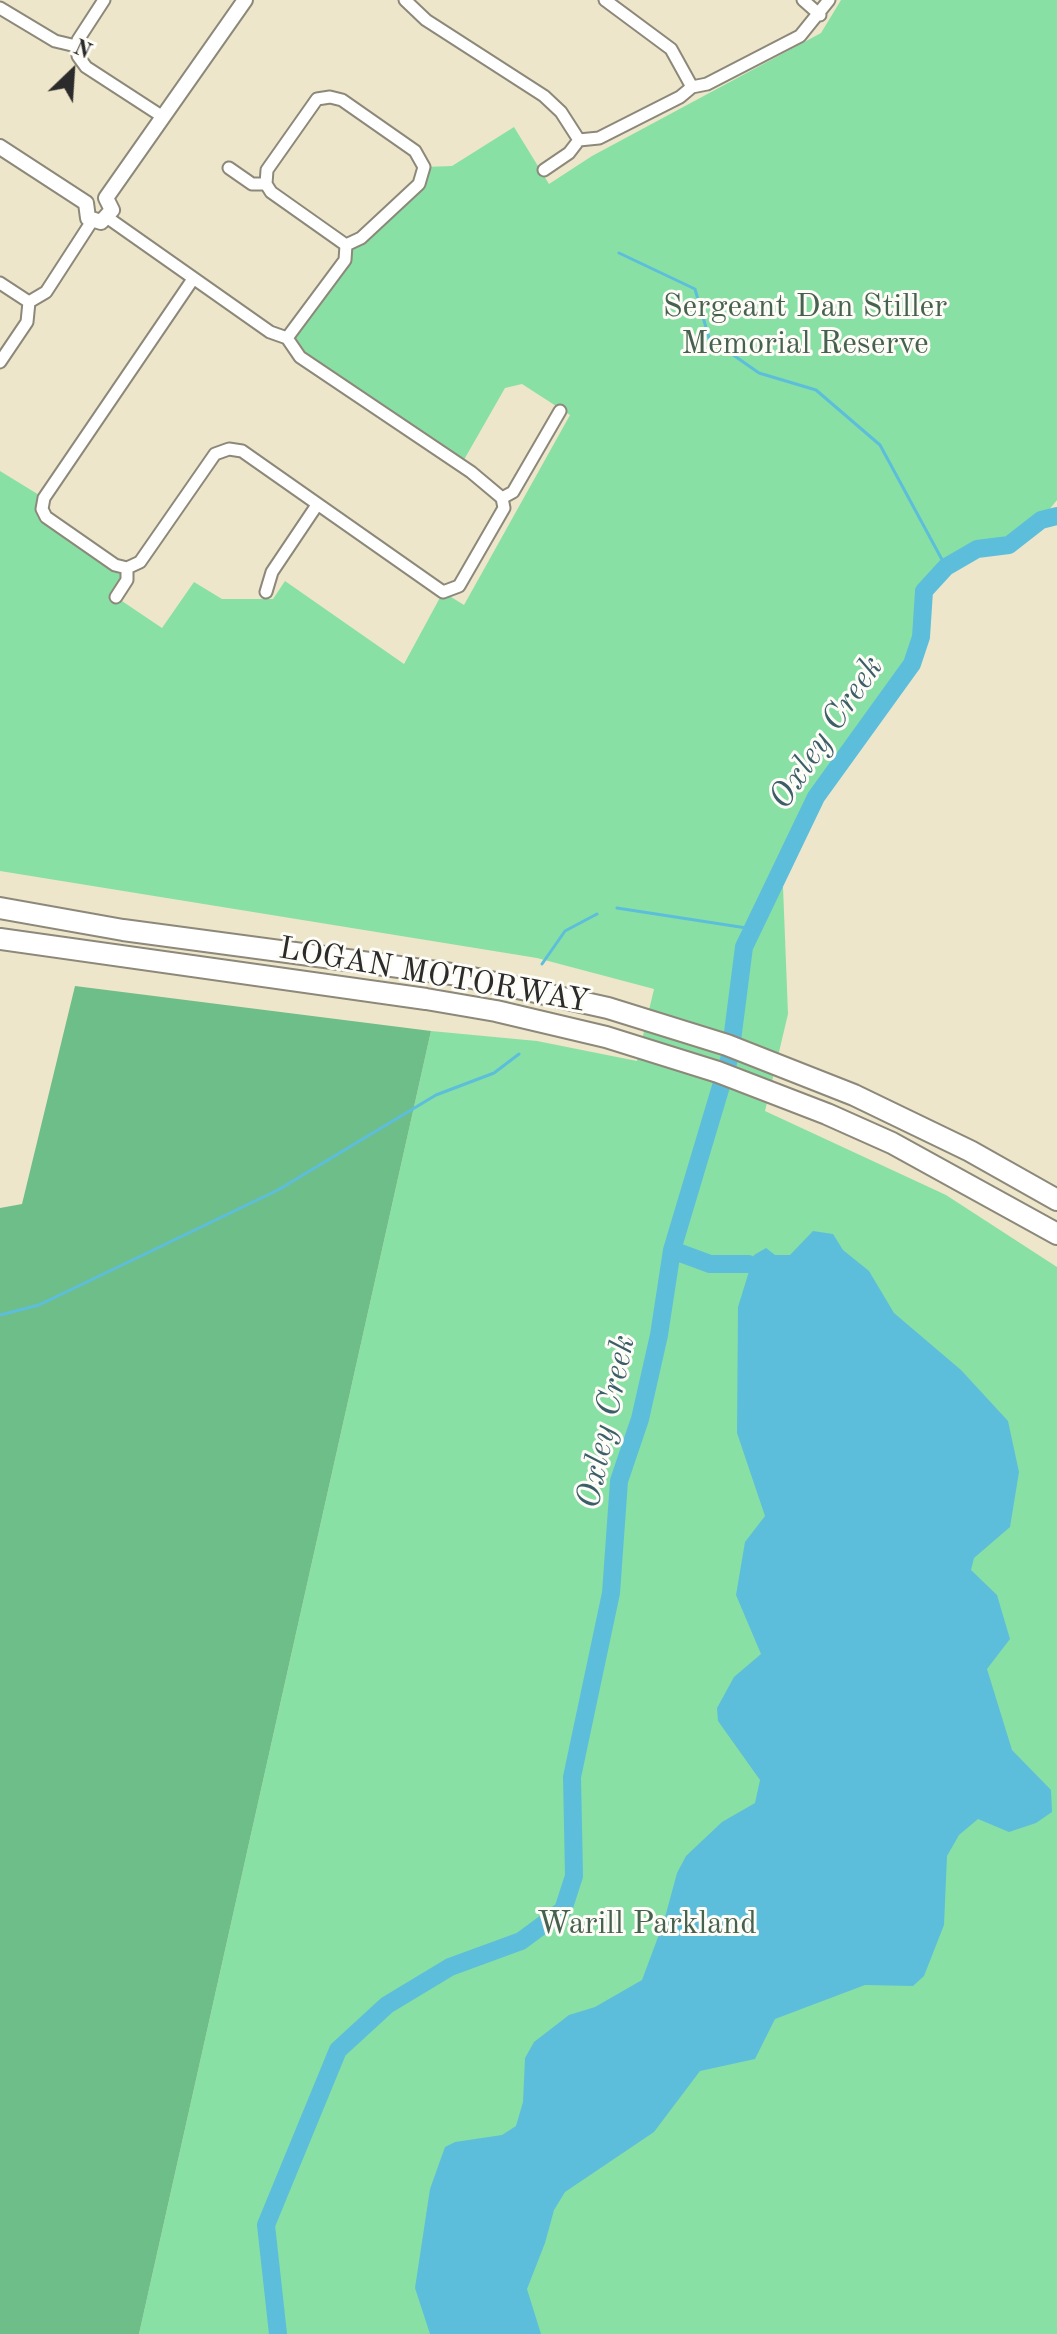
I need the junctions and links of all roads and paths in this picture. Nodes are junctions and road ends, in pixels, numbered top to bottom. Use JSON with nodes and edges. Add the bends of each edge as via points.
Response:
{"nodes":[{"id":1,"x":104,"y":0,"type":"edge"},
{"id":2,"x":245,"y":0,"type":"edge"},
{"id":3,"x":405,"y":0,"type":"edge"},
{"id":4,"x":605,"y":0,"type":"edge"},
{"id":5,"x":803,"y":0,"type":"edge"},
{"id":6,"x":829,"y":0,"type":"edge"},
{"id":7,"x":0,"y":8,"type":"edge"},
{"id":8,"x":820,"y":15,"type":"junction"},
{"id":9,"x":76,"y":46,"type":"junction"},
{"id":10,"x":692,"y":87,"type":"junction"},
{"id":11,"x":163,"y":117,"type":"junction"},
{"id":12,"x":579,"y":140,"type":"junction"},
{"id":13,"x":0,"y":147,"type":"edge"},
{"id":14,"x":229,"y":168,"type":"dead end"},
{"id":15,"x":544,"y":170,"type":"dead end"},
{"id":16,"x":266,"y":184,"type":"junction"},
{"id":17,"x":106,"y":198,"type":"junction"},
{"id":18,"x":86,"y":203,"type":"junction"},
{"id":19,"x":108,"y":218,"type":"junction"},
{"id":20,"x":92,"y":221,"type":"junction"},
{"id":21,"x":346,"y":245,"type":"junction"},
{"id":22,"x":193,"y":279,"type":"junction"},
{"id":23,"x":0,"y":283,"type":"edge"},
{"id":24,"x":29,"y":302,"type":"junction"},
{"id":25,"x":287,"y":338,"type":"junction"},
{"id":26,"x":0,"y":362,"type":"edge"},
{"id":27,"x":560,"y":411,"type":"dead end"},
{"id":28,"x":502,"y":498,"type":"junction"},
{"id":29,"x":317,"y":505,"type":"junction"},
{"id":30,"x":127,"y":568,"type":"junction"},
{"id":31,"x":266,"y":592,"type":"dead end"},
{"id":32,"x":116,"y":597,"type":"dead end"},
{"id":33,"x":0,"y":908,"type":"edge"},
{"id":34,"x":0,"y":939,"type":"edge"},
{"id":35,"x":1057,"y":1200,"type":"edge"},
{"id":36,"x":1057,"y":1234,"type":"edge"}],
"edges":[{"from":1,"to":9,"type":"street"},
{"from":2,"to":11,"type":"street"},
{"from":3,"to":12,"type":"street","via":[[438,28],[544,96]]},
{"from":4,"to":10,"type":"street","via":[[671,49]]},
{"from":5,"to":8,"type":"street"},
{"from":6,"to":8,"type":"street"},
{"from":7,"to":9,"type":"street","via":[[55,41]]},
{"from":8,"to":10,"type":"street","via":[[800,36]]},
{"from":9,"to":11,"type":"street","via":[[86,67]]},
{"from":10,"to":12,"type":"street","via":[[599,138]]},
{"from":11,"to":17,"type":"street"},
{"from":12,"to":15,"type":"street"},
{"from":13,"to":18,"type":"street"},
{"from":14,"to":16,"type":"street","via":[[252,184]]},
{"from":16,"to":21,"type":"street"},
{"from":16,"to":21,"type":"street","via":[[267,170],[317,99],[342,100],[415,151],[424,167],[419,184],[361,238]]},
{"from":17,"to":18,"type":"street","via":[[93,196]]},
{"from":17,"to":19,"type":"street","via":[[112,207]]},
{"from":18,"to":20,"type":"street","via":[[85,213]]},
{"from":19,"to":20,"type":"street"},
{"from":19,"to":22,"type":"street"},
{"from":20,"to":24,"type":"street","via":[[46,292]]},
{"from":21,"to":25,"type":"street","via":[[345,260]]},
{"from":22,"to":25,"type":"street"},
{"from":22,"to":30,"type":"street","via":[[44,498],[46,517]]},
{"from":23,"to":24,"type":"street"},
{"from":24,"to":26,"type":"street","via":[[27,322]]},
{"from":25,"to":28,"type":"street","via":[[300,357]]},
{"from":27,"to":28,"type":"street","via":[[513,492]]},
{"from":28,"to":29,"type":"street","via":[[504,508],[459,586],[443,592]]},
{"from":29,"to":30,"type":"street","via":[[242,451],[229,449],[215,454],[140,562]]},
{"from":29,"to":31,"type":"street","via":[[272,572]]},
{"from":30,"to":32,"type":"street","via":[[127,580]]},
{"from":33,"to":35,"type":"highway","name":"LOGAN MOTORWAY","via":[[123,930],[459,975],[645,1019],[780,1064],[935,1133]]},
{"from":34,"to":36,"type":"highway","name":"LOGAN MOTORWAY","via":[[496,1011],[636,1046],[771,1091],[892,1143]]}]}
